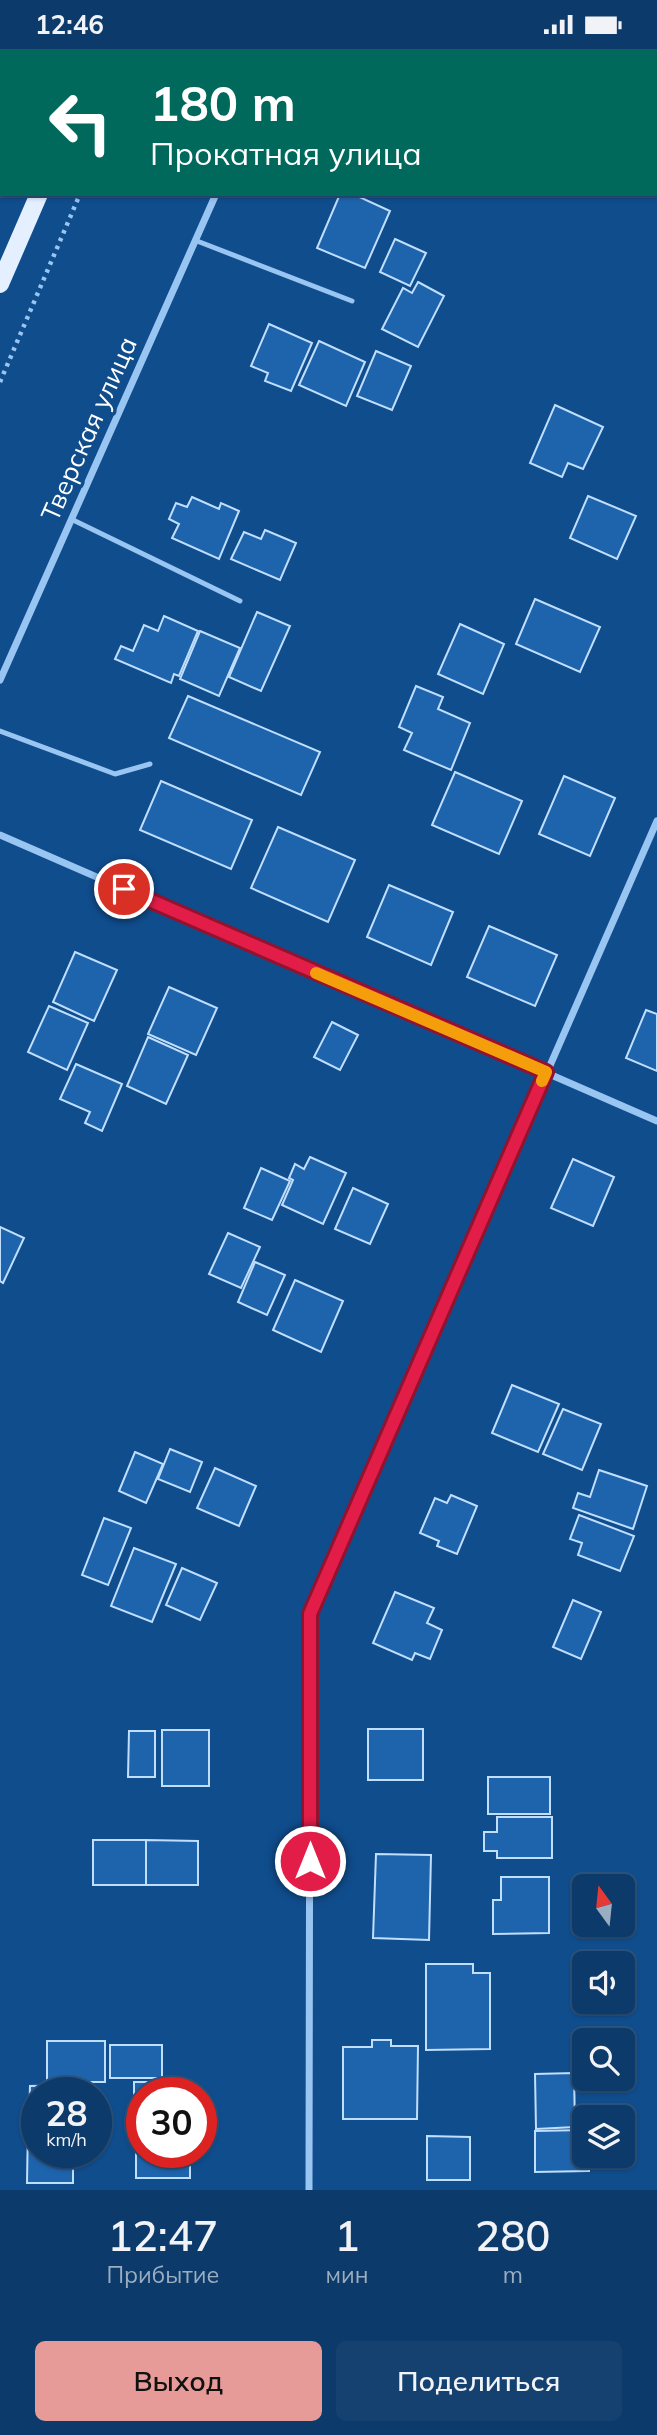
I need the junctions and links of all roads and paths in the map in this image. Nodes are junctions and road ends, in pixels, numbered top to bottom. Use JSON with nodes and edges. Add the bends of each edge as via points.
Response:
{"nodes":[{"id":1,"x":38,"y":196,"type":"edge"},
{"id":2,"x":79,"y":196,"type":"edge"},
{"id":3,"x":215,"y":196,"type":"edge"},
{"id":4,"x":197,"y":241,"type":"junction"},
{"id":5,"x":0,"y":285,"type":"edge"},
{"id":6,"x":352,"y":301,"type":"dead end"},
{"id":7,"x":0,"y":382,"type":"edge"},
{"id":8,"x":71,"y":519,"type":"junction"},
{"id":9,"x":240,"y":601,"type":"dead end"},
{"id":10,"x":0,"y":680,"type":"edge"},
{"id":11,"x":0,"y":731,"type":"edge"},
{"id":12,"x":150,"y":764,"type":"dead end"},
{"id":13,"x":657,"y":821,"type":"edge"},
{"id":14,"x":0,"y":835,"type":"edge"},
{"id":15,"x":546,"y":1072,"type":"junction"},
{"id":16,"x":657,"y":1121,"type":"edge"},
{"id":17,"x":309,"y":2190,"type":"edge"}],
"edges":[{"from":1,"to":5,"type":"main road"},
{"from":2,"to":7,"type":"path"},
{"from":3,"to":4,"type":"street","name":"Тверская улица"},
{"from":4,"to":6,"type":"lane"},
{"from":4,"to":8,"type":"street","name":"Тверская улица"},
{"from":8,"to":9,"type":"lane"},
{"from":8,"to":10,"type":"street","name":"Тверская улица"},
{"from":11,"to":12,"type":"lane","via":[[115,774]]},
{"from":13,"to":15,"type":"street"},
{"from":14,"to":15,"type":"street"},
{"from":15,"to":16,"type":"street"},
{"from":15,"to":17,"type":"street","via":[[310,1614]]}]}
